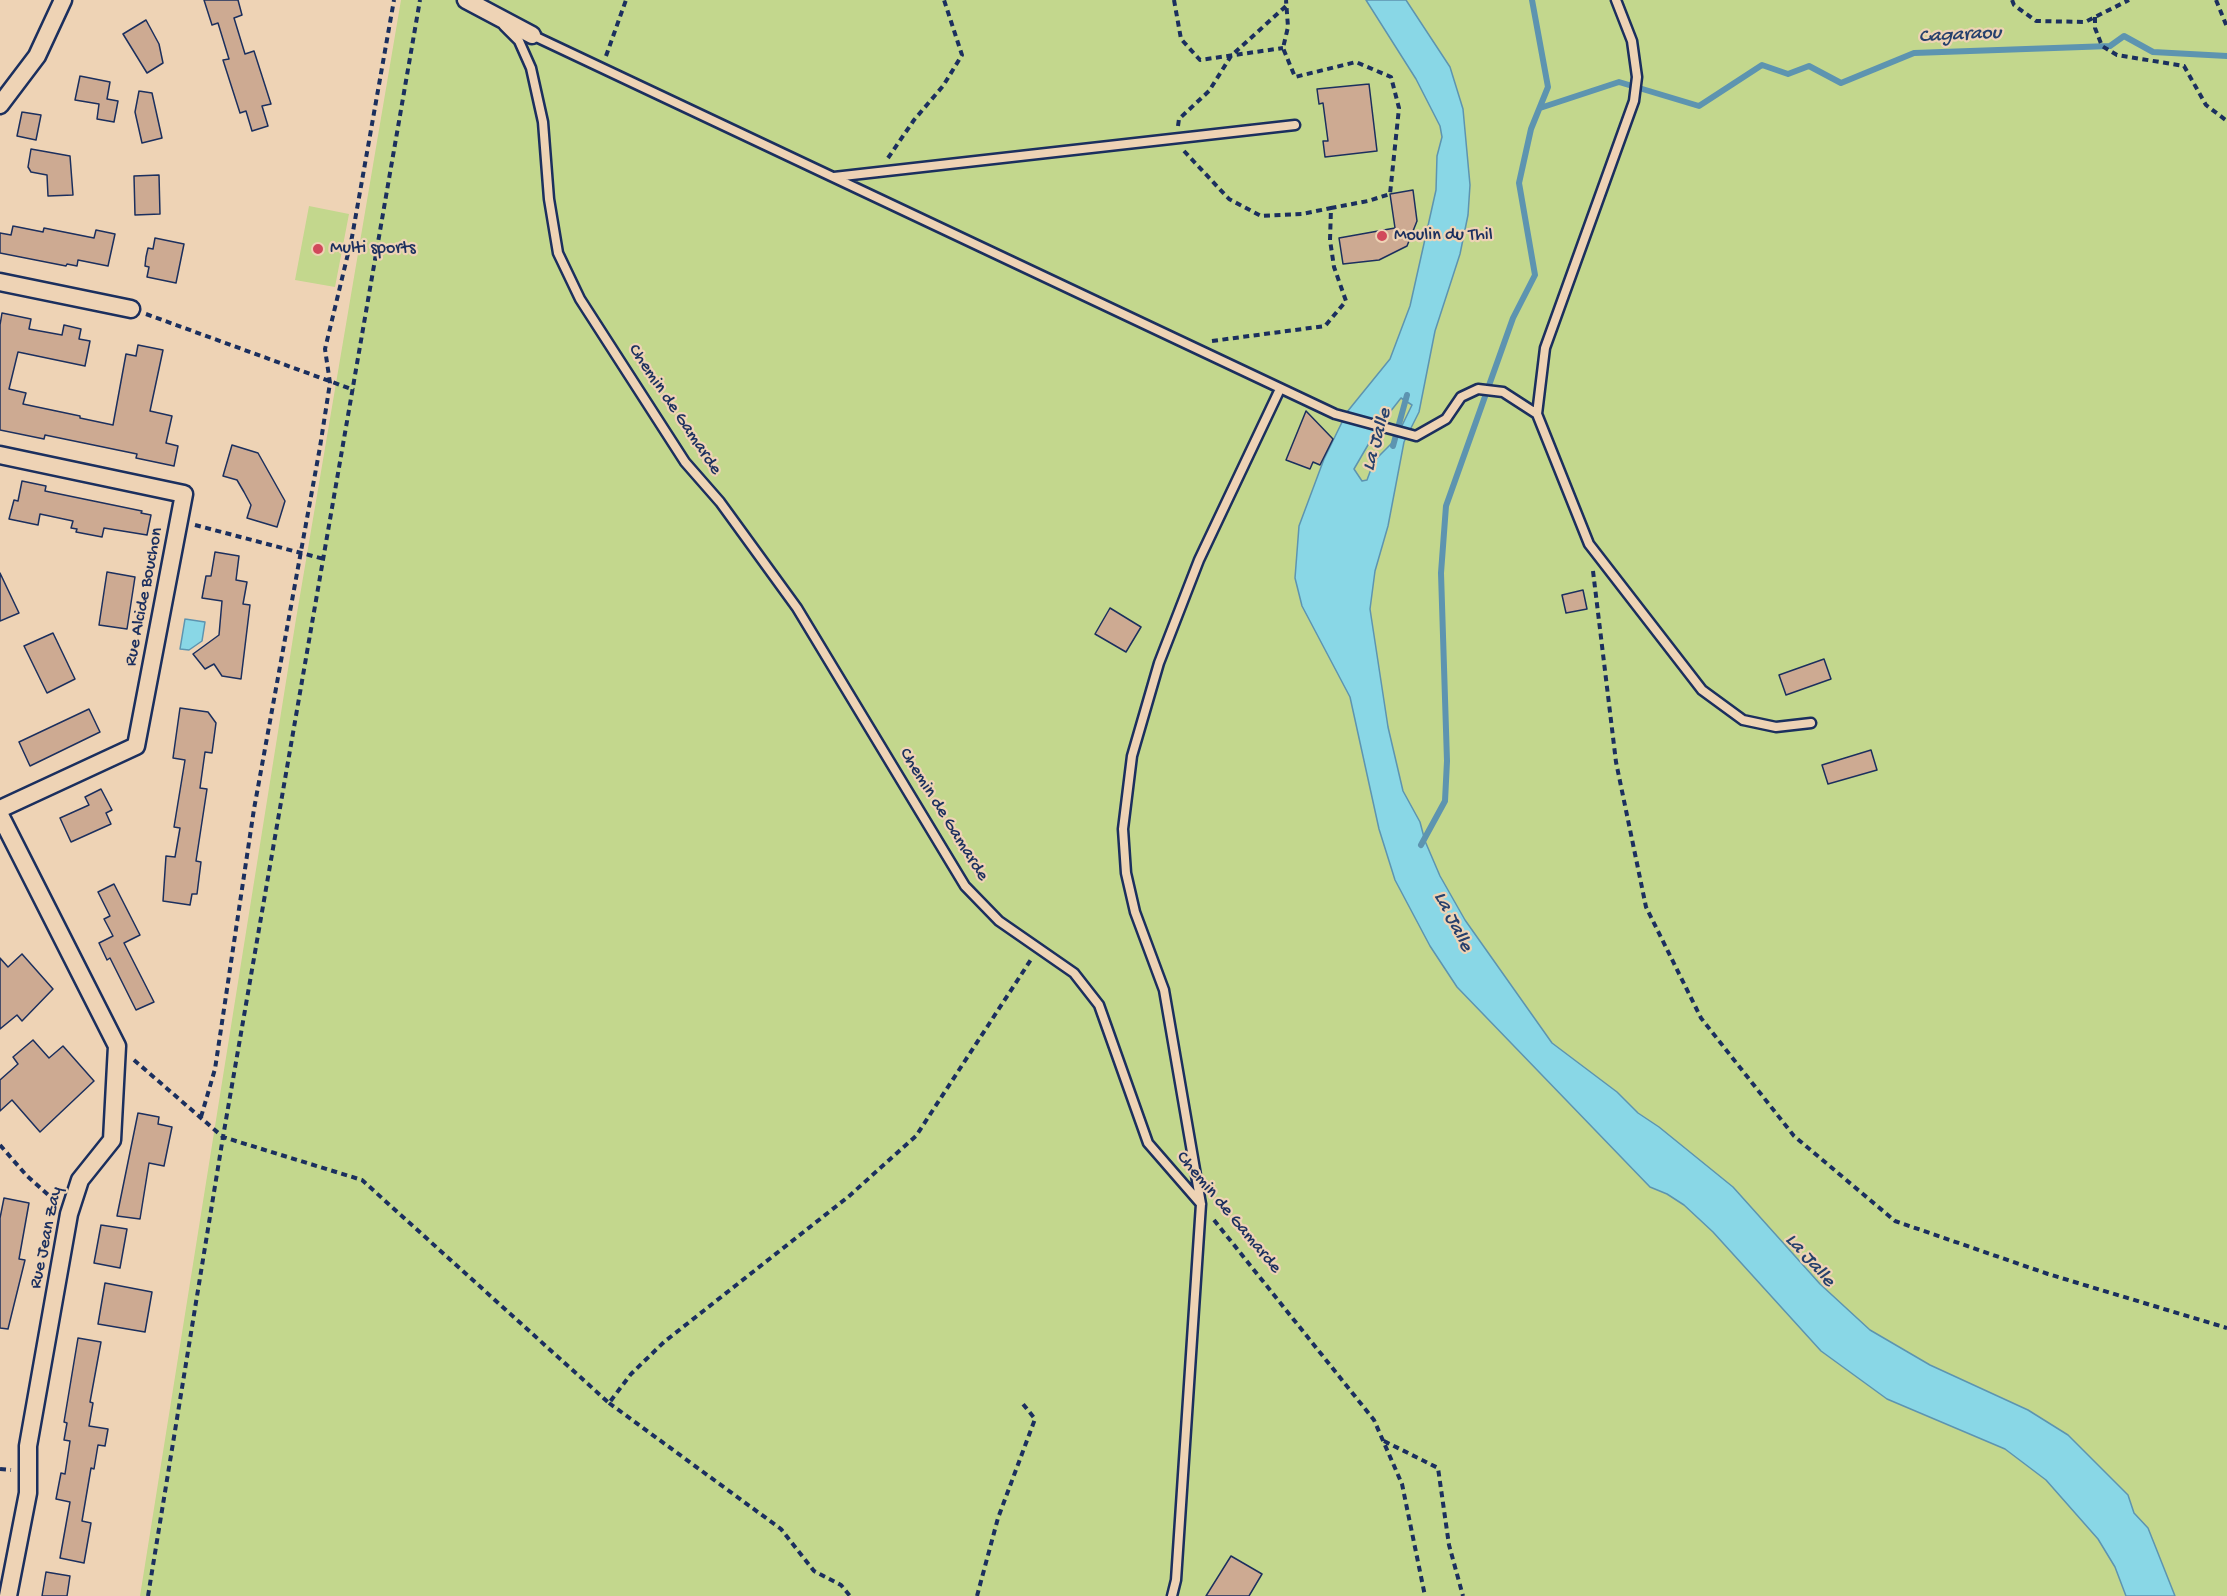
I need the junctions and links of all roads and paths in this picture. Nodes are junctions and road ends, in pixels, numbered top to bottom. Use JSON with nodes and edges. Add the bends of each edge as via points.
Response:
{"nodes":[{"id":1,"x":63,"y":0,"type":"edge"},
{"id":2,"x":394,"y":0,"type":"edge"},
{"id":3,"x":420,"y":0,"type":"edge"},
{"id":4,"x":466,"y":0,"type":"edge"},
{"id":5,"x":626,"y":0,"type":"edge"},
{"id":6,"x":944,"y":0,"type":"edge"},
{"id":7,"x":1174,"y":0,"type":"edge"},
{"id":8,"x":1286,"y":0,"type":"edge"},
{"id":9,"x":1616,"y":0,"type":"edge"},
{"id":10,"x":2012,"y":0,"type":"edge"},
{"id":11,"x":2129,"y":0,"type":"edge"},
{"id":12,"x":2216,"y":0,"type":"edge"},
{"id":13,"x":489,"y":11,"type":"junction"},
{"id":14,"x":2095,"y":17,"type":"junction"},
{"id":15,"x":2227,"y":27,"type":"edge"},
{"id":16,"x":532,"y":35,"type":"joint"},
{"id":17,"x":1283,"y":48,"type":"junction"},
{"id":18,"x":602,"y":68,"type":"junction"},
{"id":19,"x":0,"y":105,"type":"edge"},
{"id":20,"x":2227,"y":121,"type":"edge"},
{"id":21,"x":1295,"y":124,"type":"dead end"},
{"id":22,"x":879,"y":172,"type":"junction"},
{"id":23,"x":832,"y":177,"type":"junction"},
{"id":24,"x":0,"y":282,"type":"edge"},
{"id":25,"x":131,"y":309,"type":"joint"},
{"id":26,"x":1185,"y":344,"type":"junction"},
{"id":27,"x":330,"y":383,"type":"junction"},
{"id":28,"x":1280,"y":389,"type":"junction"},
{"id":29,"x":354,"y":390,"type":"junction"},
{"id":30,"x":1537,"y":414,"type":"junction"},
{"id":31,"x":0,"y":455,"type":"edge"},
{"id":32,"x":180,"y":520,"type":"junction"},
{"id":33,"x":1589,"y":544,"type":"junction"},
{"id":34,"x":299,"y":553,"type":"junction"},
{"id":35,"x":324,"y":559,"type":"junction"},
{"id":36,"x":1811,"y":723,"type":"dead end"},
{"id":37,"x":0,"y":808,"type":"edge"},
{"id":38,"x":0,"y":815,"type":"edge"},
{"id":39,"x":1038,"y":948,"type":"junction"},
{"id":40,"x":117,"y":1046,"type":"junction"},
{"id":41,"x":201,"y":1117,"type":"junction"},
{"id":42,"x":223,"y":1137,"type":"junction"},
{"id":43,"x":0,"y":1145,"type":"edge"},
{"id":44,"x":1201,"y":1204,"type":"junction"},
{"id":45,"x":69,"y":1214,"type":"junction"},
{"id":46,"x":2227,"y":1328,"type":"edge"},
{"id":47,"x":609,"y":1403,"type":"junction"},
{"id":48,"x":1023,"y":1404,"type":"dead end"},
{"id":49,"x":1383,"y":1440,"type":"junction"},
{"id":50,"x":8,"y":1596,"type":"edge"},
{"id":51,"x":148,"y":1596,"type":"edge"},
{"id":52,"x":850,"y":1596,"type":"edge"},
{"id":53,"x":977,"y":1596,"type":"edge"},
{"id":54,"x":1172,"y":1596,"type":"edge"},
{"id":55,"x":1425,"y":1596,"type":"edge"},
{"id":56,"x":1463,"y":1596,"type":"edge"}],
"edges":[{"from":1,"to":19,"type":"street","via":[[37,56]]},
{"from":2,"to":27,"type":"path","via":[[352,237],[325,349]]},
{"from":3,"to":29,"type":"path"},
{"from":4,"to":13,"type":"street"},
{"from":5,"to":18,"type":"path"},
{"from":6,"to":22,"type":"path","via":[[962,55]]},
{"from":7,"to":17,"type":"path","via":[[1181,39],[1200,60]]},
{"from":8,"to":17,"type":"path"},
{"from":9,"to":30,"type":"lane","via":[[1632,41],[1637,77],[1634,101],[1545,348]]},
{"from":10,"to":14,"type":"path","via":[[2036,21],[2085,22]]},
{"from":11,"to":14,"type":"path"},
{"from":12,"to":15,"type":"path"},
{"from":13,"to":16,"type":"street"},
{"from":13,"to":39,"type":"lane","name":"Chemin de Gamarde","via":[[519,41],[531,68],[543,122],[558,253],[580,299],[686,462],[797,608],[964,886],[999,921]]},
{"from":14,"to":20,"type":"path","via":[[2102,46],[2117,55],[2184,66],[2206,105]]},
{"from":16,"to":18,"type":"lane"},
{"from":17,"to":26,"type":"path","via":[[1294,76],[1356,62],[1391,77],[1399,108],[1390,194],[1332,208],[1330,240],[1334,267],[1346,301],[1325,326]]},
{"from":18,"to":23,"type":"lane"},
{"from":21,"to":22,"type":"lane"},
{"from":22,"to":23,"type":"lane"},
{"from":23,"to":26,"type":"lane"},
{"from":24,"to":25,"type":"street"},
{"from":25,"to":27,"type":"path"},
{"from":26,"to":28,"type":"lane"},
{"from":27,"to":29,"type":"path"},
{"from":27,"to":34,"type":"path"},
{"from":28,"to":30,"type":"lane","via":[[1335,414],[1416,436],[1446,419],[1461,397],[1478,389],[1503,392]]},
{"from":28,"to":44,"type":"lane","via":[[1199,560],[1159,663],[1132,756],[1123,829],[1126,873],[1135,912],[1167,1000]]},
{"from":29,"to":35,"type":"path"},
{"from":30,"to":33,"type":"lane"},
{"from":31,"to":32,"type":"street","name":"Rue Alcide Bouchon","via":[[184,494]]},
{"from":32,"to":34,"type":"path"},
{"from":32,"to":37,"type":"street","name":"Rue Alcide Bouchon","via":[[136,746]]},
{"from":33,"to":36,"type":"lane","via":[[1702,690],[1743,720],[1776,727]]},
{"from":33,"to":46,"type":"path","via":[[1616,762],[1646,907],[1701,1018],[1794,1136],[1895,1221],[2048,1274]]},
{"from":34,"to":35,"type":"path"},
{"from":34,"to":41,"type":"path","via":[[254,809],[215,1069]]},
{"from":35,"to":42,"type":"path"},
{"from":38,"to":40,"type":"street","name":"Rue Jean Zay"},
{"from":39,"to":44,"type":"lane","name":"Chemin de Gamarde","via":[[1074,972],[1099,1005],[1148,1143]]},
{"from":39,"to":47,"type":"path","via":[[916,1136],[848,1197],[664,1342],[631,1374]]},
{"from":40,"to":41,"type":"path"},
{"from":40,"to":45,"type":"street","name":"Rue Jean Zay","via":[[112,1140],[80,1180]]},
{"from":41,"to":42,"type":"path"},
{"from":42,"to":47,"type":"path","via":[[362,1180]]},
{"from":42,"to":51,"type":"path"},
{"from":43,"to":45,"type":"path"},
{"from":44,"to":49,"type":"path","name":"Chemin de Gamarde","via":[[1374,1420]]},
{"from":44,"to":54,"type":"lane"},
{"from":45,"to":50,"type":"street","name":"Rue Jean Zay","via":[[28,1446],[28,1493]]},
{"from":47,"to":52,"type":"path","via":[[782,1529],[814,1572],[841,1585]]},
{"from":48,"to":53,"type":"path","via":[[1035,1419],[998,1518]]},
{"from":49,"to":55,"type":"path","name":"Chemin de Gamarde","via":[[1402,1484]]},
{"from":49,"to":56,"type":"path","via":[[1438,1468],[1449,1545]]}]}
